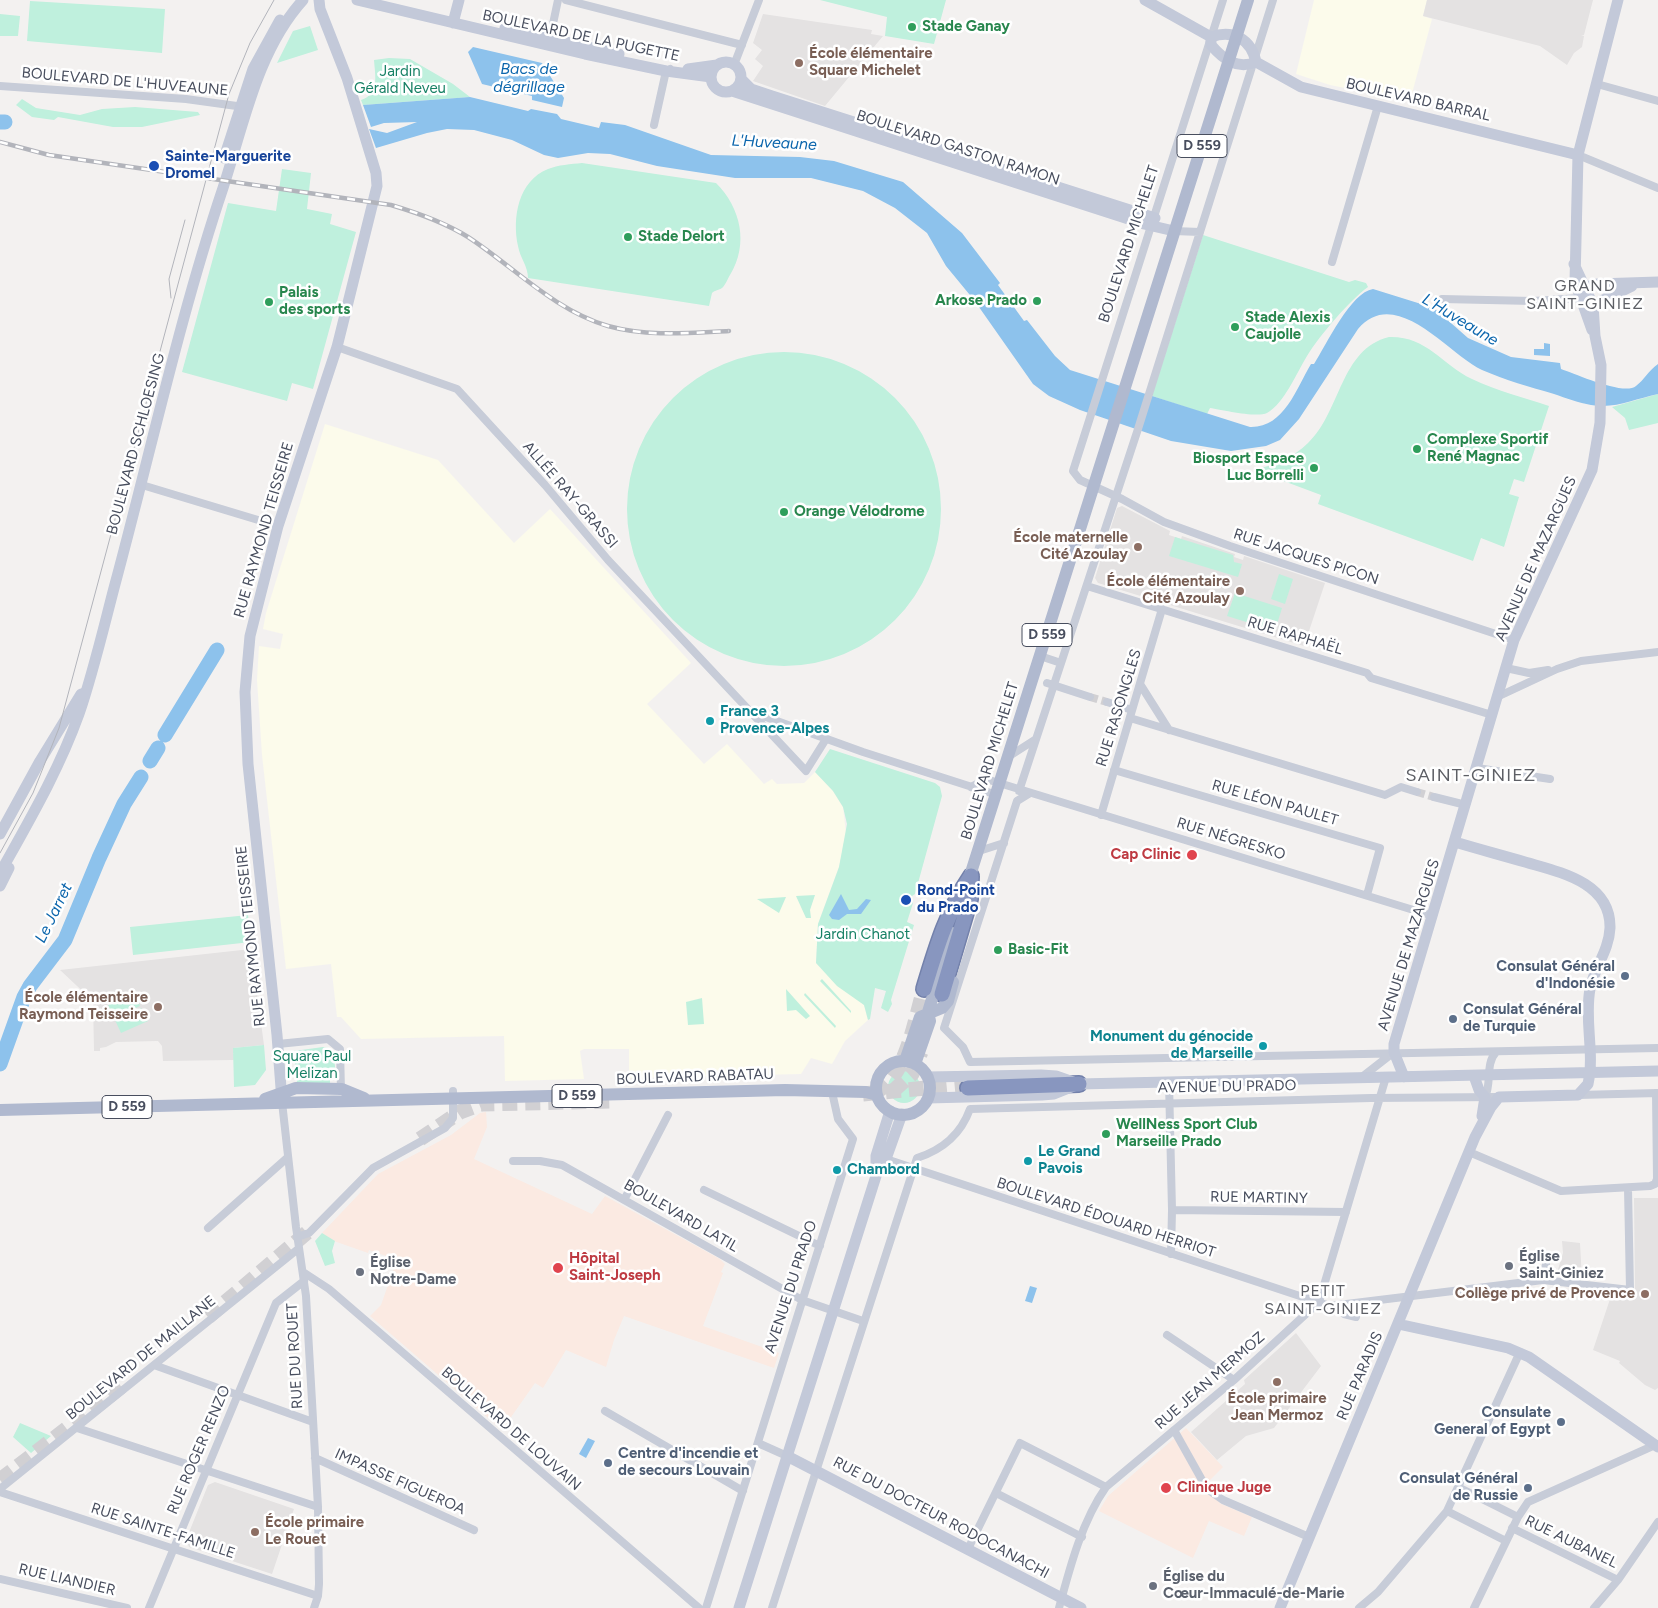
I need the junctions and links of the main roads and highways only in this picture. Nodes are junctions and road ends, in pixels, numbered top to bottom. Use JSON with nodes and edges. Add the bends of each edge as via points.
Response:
{"nodes":[{"id":1,"x":1248,"y":0,"type":"edge"},
{"id":2,"x":970,"y":876,"type":"junction"},
{"id":3,"x":924,"y":989,"type":"tunnel mouth"},
{"id":4,"x":942,"y":994,"type":"tunnel mouth"},
{"id":5,"x":910,"y":1062,"type":"junction"},
{"id":6,"x":877,"y":1080,"type":"junction"},
{"id":7,"x":1080,"y":1084,"type":"road end"},
{"id":8,"x":968,"y":1086,"type":"tunnel mouth"},
{"id":9,"x":812,"y":1090,"type":"junction"},
{"id":10,"x":877,"y":1095,"type":"junction"},
{"id":11,"x":282,"y":1098,"type":"junction"},
{"id":12,"x":368,"y":1100,"type":"junction"},
{"id":13,"x":0,"y":1110,"type":"edge"}],
"edges":[{"from":1,"to":2,"type":"main road","name":"BOULEVARD MICHELET","number":"D 559"},
{"from":2,"to":3,"type":"highway","via":[[946,918]]},
{"from":2,"to":4,"type":"highway","via":[[970,899]]},
{"from":2,"to":5,"type":"main road","via":[[976,889],[976,900],[948,1001],[935,1012],[928,1012],[930,1021]]},
{"from":5,"to":6,"type":"main road","via":[[896,1062],[886,1067]]},
{"from":5,"to":10,"type":"main road","via":[[928,1078],[928,1098],[920,1108],[896,1113]]},
{"from":6,"to":9,"type":"main road","name":"BOULEVARD RABATAU","number":"D 559"},
{"from":6,"to":10,"type":"main road"},
{"from":7,"to":8,"type":"highway"},
{"from":9,"to":10,"type":"main road","name":"BOULEVARD RABATAU","number":"D 559"},
{"from":9,"to":12,"type":"main road","name":"BOULEVARD RABATAU","number":"D 559","via":[[453,1095]]},
{"from":11,"to":12,"type":"main road","name":"BOULEVARD RABATAU","number":"D 559","via":[[301,1102]]},
{"from":11,"to":12,"type":"main road","name":"BOULEVARD RABATAU","number":"D 559","via":[[296,1088],[342,1089]]},
{"from":11,"to":13,"type":"main road","name":"BOULEVARD RABATAU","number":"D 559","via":[[254,1104]]}]}
